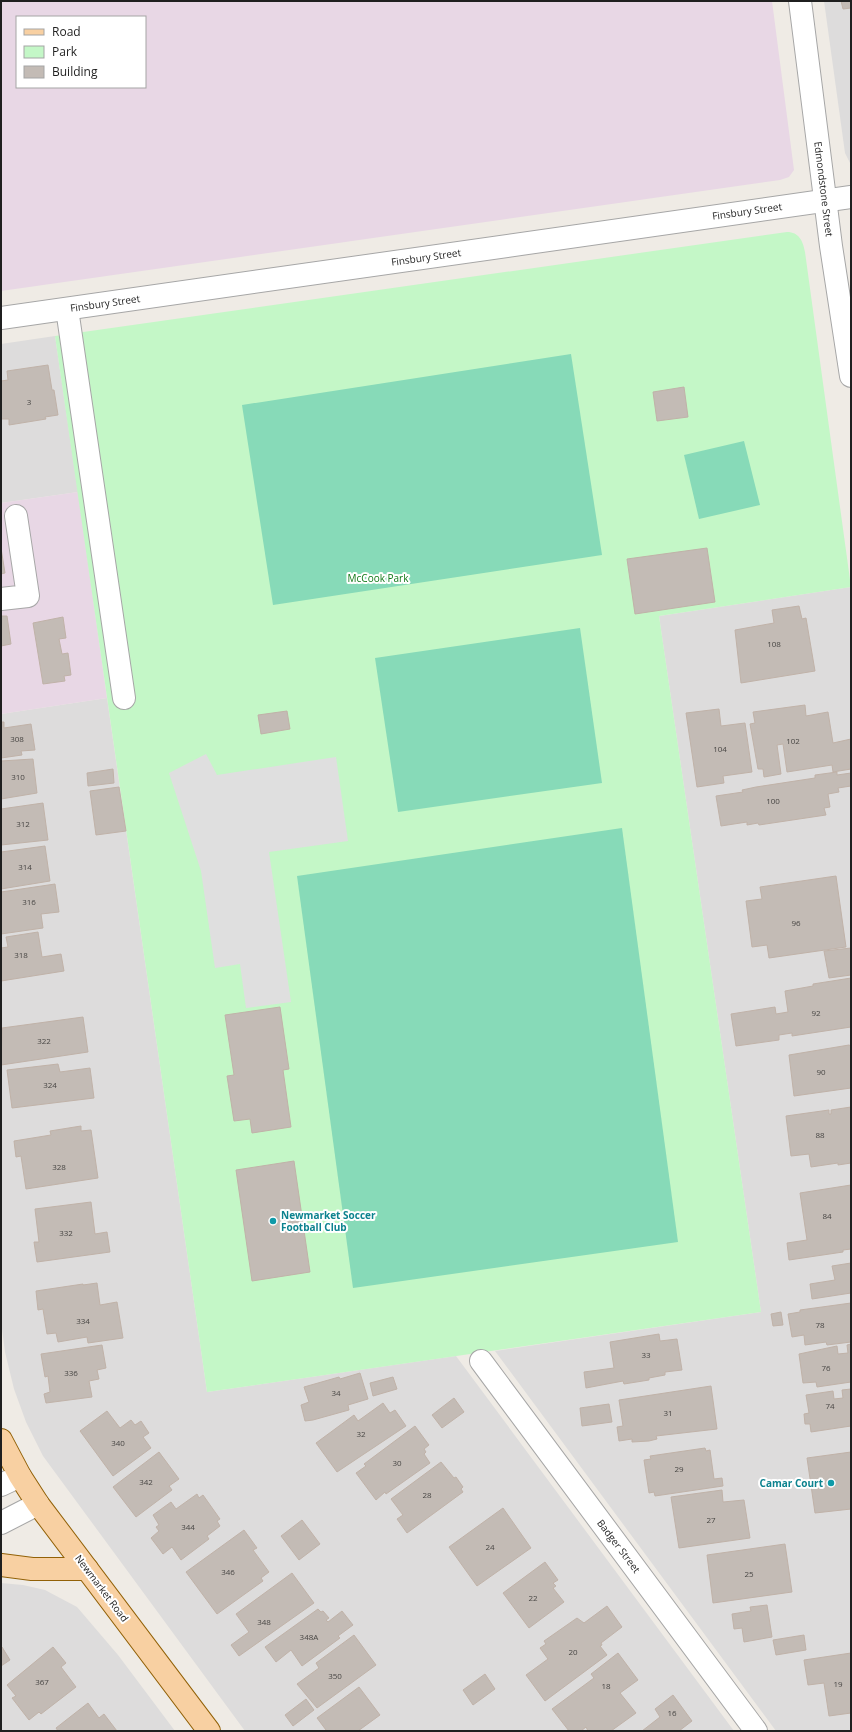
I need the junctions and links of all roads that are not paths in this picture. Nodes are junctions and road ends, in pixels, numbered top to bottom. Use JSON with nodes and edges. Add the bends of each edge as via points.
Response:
{"nodes":[{"id":1,"x":800,"y":1,"type":"edge"},
{"id":2,"x":851,"y":197,"type":"edge"},
{"id":3,"x":825,"y":200,"type":"junction"},
{"id":4,"x":67,"y":309,"type":"junction"},
{"id":5,"x":1,"y":318,"type":"edge"},
{"id":6,"x":851,"y":376,"type":"edge"},
{"id":7,"x":16,"y":516,"type":"dead end"},
{"id":8,"x":1,"y":599,"type":"edge"},
{"id":9,"x":124,"y":698,"type":"dead end"},
{"id":10,"x":481,"y":1362,"type":"dead end"},
{"id":11,"x":1,"y":1440,"type":"edge"},
{"id":12,"x":10,"y":1481,"type":"edge"},
{"id":13,"x":38,"y":1504,"type":"junction"},
{"id":14,"x":1,"y":1522,"type":"edge"},
{"id":15,"x":1,"y":1565,"type":"edge"},
{"id":16,"x":87,"y":1569,"type":"junction"},
{"id":17,"x":209,"y":1731,"type":"edge"},
{"id":18,"x":756,"y":1731,"type":"edge"}],
"edges":[{"from":1,"to":3,"type":"street","name":"Edmondstone Street"},
{"from":2,"to":3,"type":"street","name":"Finsbury Street"},
{"from":3,"to":4,"type":"street","name":"Finsbury Street"},
{"from":3,"to":6,"type":"street","name":"Edmondstone Street"},
{"from":4,"to":5,"type":"street","name":"Finsbury Street"},
{"from":4,"to":9,"type":"street"},
{"from":7,"to":8,"type":"street","via":[[28,596]]},
{"from":10,"to":18,"type":"street","name":"Badger Street"},
{"from":11,"to":12,"type":"main road","name":"Newmarket Road"},
{"from":12,"to":13,"type":"main road","name":"Newmarket Road"},
{"from":13,"to":14,"type":"street"},
{"from":13,"to":16,"type":"main road","name":"Newmarket Road"},
{"from":15,"to":16,"type":"main road","via":[[32,1569]]},
{"from":16,"to":17,"type":"main road","name":"Newmarket Road"}]}
